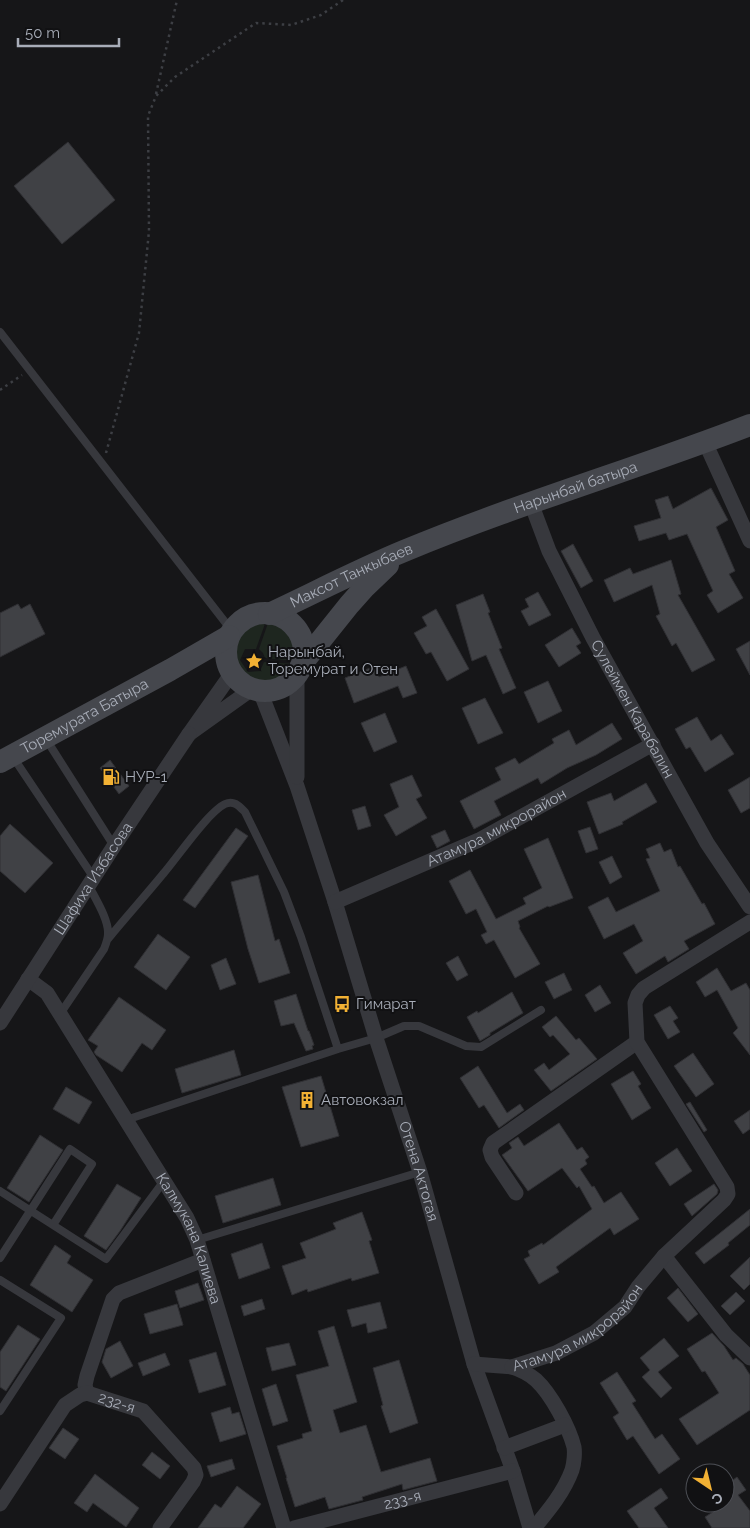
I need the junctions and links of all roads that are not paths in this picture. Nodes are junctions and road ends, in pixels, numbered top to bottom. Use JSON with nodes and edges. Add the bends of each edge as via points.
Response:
{"nodes":[{"id":1,"x":0,"y":332,"type":"edge"},
{"id":2,"x":750,"y":424,"type":"edge"},
{"id":3,"x":705,"y":442,"type":"junction"},
{"id":4,"x":531,"y":503,"type":"junction"},
{"id":5,"x":750,"y":541,"type":"edge"},
{"id":6,"x":403,"y":551,"type":"junction"},
{"id":7,"x":269,"y":614,"type":"junction"},
{"id":8,"x":231,"y":634,"type":"junction"},
{"id":9,"x":230,"y":669,"type":"junction"},
{"id":10,"x":299,"y":669,"type":"junction"},
{"id":11,"x":170,"y":670,"type":"junction"},
{"id":12,"x":256,"y":690,"type":"junction"},
{"id":13,"x":190,"y":734,"type":"junction"},
{"id":14,"x":45,"y":738,"type":"junction"},
{"id":15,"x":652,"y":744,"type":"junction"},
{"id":16,"x":6,"y":759,"type":"edge"},
{"id":17,"x":297,"y":786,"type":"junction"},
{"id":18,"x":114,"y":846,"type":"junction"},
{"id":19,"x":91,"y":882,"type":"junction"},
{"id":20,"x":335,"y":902,"type":"junction"},
{"id":21,"x":750,"y":907,"type":"edge"},
{"id":22,"x":750,"y":922,"type":"edge"},
{"id":23,"x":108,"y":939,"type":"junction"},
{"id":24,"x":28,"y":979,"type":"junction"},
{"id":25,"x":542,"y":1010,"type":"dead end"},
{"id":26,"x":60,"y":1014,"type":"junction"},
{"id":27,"x":0,"y":1023,"type":"edge"},
{"id":28,"x":376,"y":1038,"type":"junction"},
{"id":29,"x":637,"y":1042,"type":"junction"},
{"id":30,"x":338,"y":1049,"type":"junction"},
{"id":31,"x":126,"y":1120,"type":"junction"},
{"id":32,"x":420,"y":1172,"type":"junction"},
{"id":33,"x":164,"y":1181,"type":"junction"},
{"id":34,"x":0,"y":1191,"type":"edge"},
{"id":35,"x":516,"y":1193,"type":"dead end"},
{"id":36,"x":30,"y":1210,"type":"junction"},
{"id":37,"x":53,"y":1225,"type":"junction"},
{"id":38,"x":197,"y":1240,"type":"junction"},
{"id":39,"x":664,"y":1256,"type":"junction"},
{"id":40,"x":0,"y":1258,"type":"edge"},
{"id":41,"x":203,"y":1260,"type":"junction"},
{"id":42,"x":0,"y":1280,"type":"edge"},
{"id":43,"x":750,"y":1358,"type":"edge"},
{"id":44,"x":474,"y":1364,"type":"junction"},
{"id":45,"x":512,"y":1367,"type":"junction"},
{"id":46,"x":87,"y":1393,"type":"junction"},
{"id":47,"x":0,"y":1411,"type":"edge"},
{"id":48,"x":565,"y":1425,"type":"junction"},
{"id":49,"x":504,"y":1448,"type":"junction"},
{"id":50,"x":513,"y":1471,"type":"junction"},
{"id":51,"x":0,"y":1504,"type":"edge"},
{"id":52,"x":160,"y":1528,"type":"edge"},
{"id":53,"x":284,"y":1528,"type":"edge"},
{"id":54,"x":294,"y":1528,"type":"edge"},
{"id":55,"x":532,"y":1528,"type":"edge"}],
"edges":[{"from":1,"to":8,"type":"lane"},
{"from":2,"to":3,"type":"street","name":"Нарынбай батыра"},
{"from":3,"to":4,"type":"street","name":"Нарынбай батыра"},
{"from":3,"to":5,"type":"street"},
{"from":4,"to":6,"type":"street","name":"Нарынбай батыра"},
{"from":4,"to":15,"type":"street","name":"Сулеймен Карабалин","via":[[549,551]]},
{"from":6,"to":7,"type":"street","name":"Максот Танкыбаев"},
{"from":6,"to":10,"type":"street","name":"Максот Танкыбаев","via":[[364,587]]},
{"from":7,"to":8,"type":"street","via":[[252,616],[240,622]]},
{"from":7,"to":10,"type":"street","via":[[286,619],[298,632],[303,648]]},
{"from":8,"to":9,"type":"street","via":[[226,648]]},
{"from":8,"to":11,"type":"street","name":"Торемурата Батыра"},
{"from":9,"to":11,"type":"street"},
{"from":9,"to":12,"type":"street","via":[[237,680]]},
{"from":9,"to":13,"type":"street","name":"Шафиха Избасова"},
{"from":10,"to":12,"type":"street","via":[[292,680],[277,689]]},
{"from":10,"to":17,"type":"street","name":"Отена Актогая"},
{"from":11,"to":14,"type":"street","name":"Торемурата Батыра"},
{"from":12,"to":13,"type":"street"},
{"from":12,"to":17,"type":"street","name":"Отена Актогая"},
{"from":13,"to":18,"type":"street","name":"Шафиха Избасова"},
{"from":14,"to":16,"type":"street","name":"Торемурата Батыра"},
{"from":14,"to":18,"type":"lane"},
{"from":15,"to":20,"type":"street","name":"Атамура микрорайон","via":[[479,840]]},
{"from":15,"to":21,"type":"street","name":"Сулеймен Карабалин","via":[[707,843]]},
{"from":16,"to":19,"type":"lane"},
{"from":17,"to":20,"type":"street","name":"Отена Актогая"},
{"from":18,"to":19,"type":"street","name":"Шафиха Избасова"},
{"from":19,"to":23,"type":"lane","via":[[109,931]]},
{"from":19,"to":24,"type":"street","name":"Шафиха Избасова"},
{"from":20,"to":28,"type":"street","name":"Отена Актогая"},
{"from":22,"to":29,"type":"street","name":"Атамура микрорайон","via":[[644,988],[635,1003]]},
{"from":23,"to":26,"type":"lane"},
{"from":23,"to":30,"type":"lane","via":[[208,818],[226,804],[234,803],[245,812],[284,892]]},
{"from":24,"to":26,"type":"street","name":"Калмукана Калиева","via":[[47,993]]},
{"from":24,"to":27,"type":"street","name":"Шафиха Избасова"},
{"from":25,"to":28,"type":"lane","via":[[481,1047],[466,1046],[419,1026],[404,1026]]},
{"from":26,"to":31,"type":"street","name":"Калмукана Калиева"},
{"from":28,"to":30,"type":"lane"},
{"from":28,"to":32,"type":"street","name":"Отена Актогая"},
{"from":29,"to":35,"type":"street","via":[[493,1144],[490,1150],[492,1157]]},
{"from":29,"to":39,"type":"street","name":"Атамура микрорайон","via":[[728,1187],[724,1200]]},
{"from":30,"to":31,"type":"lane"},
{"from":31,"to":33,"type":"street","name":"Калмукана Калиева"},
{"from":32,"to":38,"type":"lane"},
{"from":32,"to":44,"type":"street","name":"Отена Актогая"},
{"from":33,"to":37,"type":"lane","via":[[106,1259]]},
{"from":33,"to":38,"type":"street","name":"Калмукана Калиева"},
{"from":34,"to":36,"type":"lane"},
{"from":36,"to":37,"type":"lane"},
{"from":36,"to":37,"type":"lane","via":[[70,1149],[92,1164]]},
{"from":36,"to":40,"type":"lane"},
{"from":38,"to":41,"type":"street","name":"Калмукана Калиева"},
{"from":39,"to":43,"type":"street","via":[[726,1335]]},
{"from":39,"to":45,"type":"street","name":"Атамура микрорайон","via":[[625,1307],[594,1333],[556,1353]]},
{"from":41,"to":46,"type":"street","via":[[113,1298],[87,1376]]},
{"from":41,"to":53,"type":"street","name":"Калмукана Калиева"},
{"from":42,"to":47,"type":"lane","via":[[61,1318]]},
{"from":44,"to":45,"type":"street","name":"Атамура микрорайон"},
{"from":44,"to":49,"type":"street","name":"Отена Актогая"},
{"from":45,"to":48,"type":"street","via":[[536,1380],[550,1396]]},
{"from":46,"to":51,"type":"street","name":"232-я","via":[[65,1405]]},
{"from":46,"to":52,"type":"street","name":"232-я","via":[[143,1412],[194,1468],[193,1482]]},
{"from":48,"to":49,"type":"street"},
{"from":48,"to":55,"type":"street","via":[[574,1448],[572,1469],[555,1503]]},
{"from":49,"to":50,"type":"street","name":"Отена Актогая"},
{"from":50,"to":54,"type":"street","name":"233-я"},
{"from":50,"to":55,"type":"street","name":"Отена Актогая"}]}
